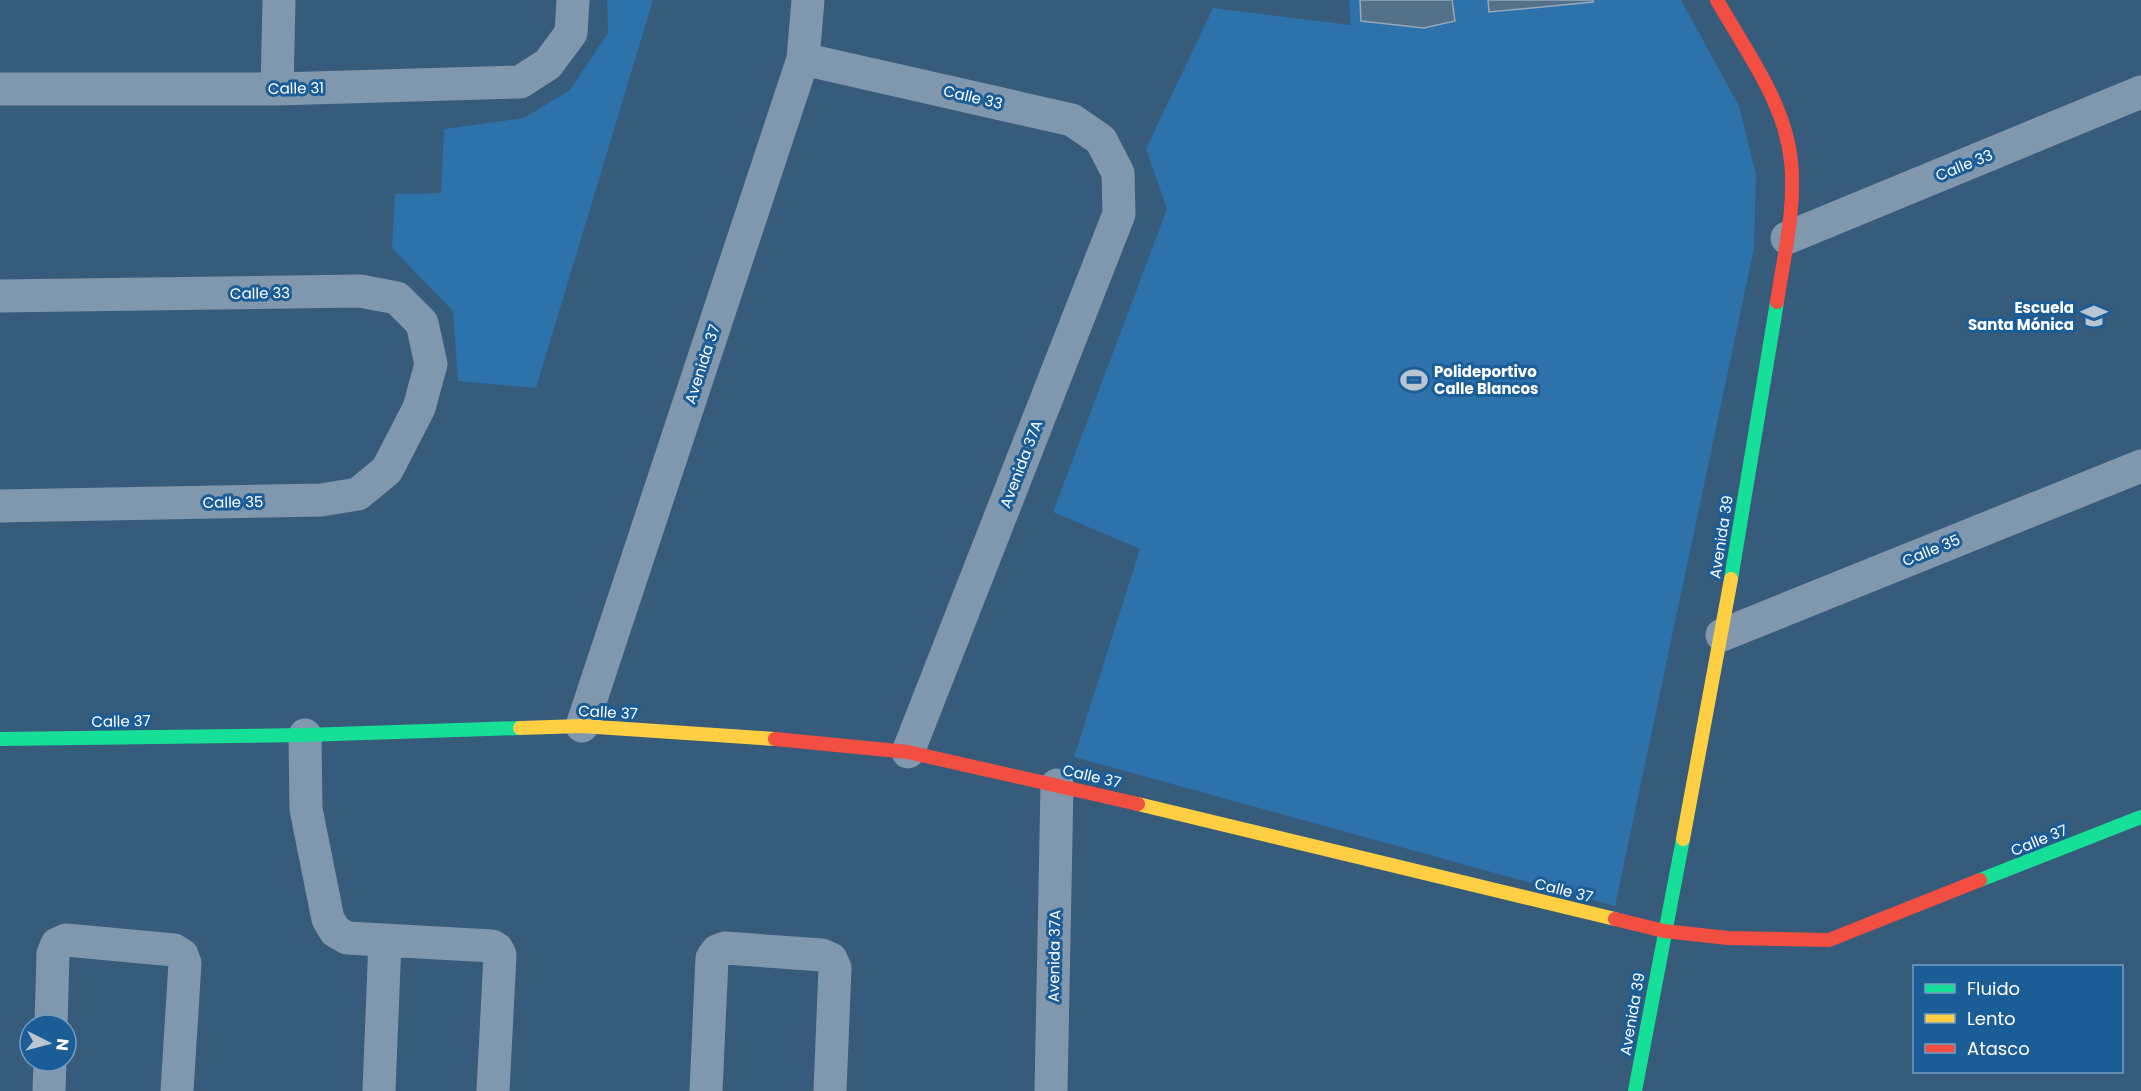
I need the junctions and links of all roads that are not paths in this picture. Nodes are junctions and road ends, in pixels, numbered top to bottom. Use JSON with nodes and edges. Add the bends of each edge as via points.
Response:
{"nodes":[{"id":1,"x":279,"y":0,"type":"edge"},
{"id":2,"x":573,"y":0,"type":"edge"},
{"id":3,"x":808,"y":0,"type":"edge"},
{"id":4,"x":1717,"y":0,"type":"edge"},
{"id":5,"x":802,"y":59,"type":"junction"},
{"id":6,"x":278,"y":88,"type":"junction"},
{"id":7,"x":0,"y":89,"type":"edge"},
{"id":8,"x":2141,"y":92,"type":"edge"},
{"id":9,"x":1118,"y":173,"type":"joint"},
{"id":10,"x":1787,"y":238,"type":"junction"},
{"id":11,"x":0,"y":296,"type":"edge"},
{"id":12,"x":419,"y":408,"type":"joint"},
{"id":13,"x":2141,"y":466,"type":"edge"},
{"id":14,"x":0,"y":506,"type":"edge"},
{"id":15,"x":1722,"y":635,"type":"junction"},
{"id":16,"x":582,"y":726,"type":"junction"},
{"id":17,"x":305,"y":735,"type":"junction"},
{"id":18,"x":0,"y":739,"type":"edge"},
{"id":19,"x":908,"y":752,"type":"junction"},
{"id":20,"x":1057,"y":785,"type":"junction"},
{"id":21,"x":2141,"y":817,"type":"edge"},
{"id":22,"x":1664,"y":931,"type":"junction"},
{"id":23,"x":385,"y":941,"type":"junction"},
{"id":24,"x":51,"y":1013,"type":"edge"},
{"id":25,"x":50,"y":1073,"type":"edge"},
{"id":26,"x":49,"y":1091,"type":"edge"},
{"id":27,"x":177,"y":1091,"type":"edge"},
{"id":28,"x":379,"y":1091,"type":"edge"},
{"id":29,"x":493,"y":1091,"type":"edge"},
{"id":30,"x":706,"y":1091,"type":"edge"},
{"id":31,"x":830,"y":1091,"type":"edge"},
{"id":32,"x":1051,"y":1091,"type":"edge"},
{"id":33,"x":1635,"y":1091,"type":"edge"}],
"edges":[{"from":1,"to":6,"type":"street"},
{"from":2,"to":6,"type":"street","name":"Calle 31","via":[[571,33],[548,64],[520,82]]},
{"from":3,"to":5,"type":"street","name":"Avenida 37"},
{"from":4,"to":10,"type":"street","name":"Avenida 39","via":[[1784,128],[1791,159],[1792,195]]},
{"from":5,"to":9,"type":"street","name":"Calle 33","via":[[1072,120],[1101,140]]},
{"from":5,"to":16,"type":"street","name":"Avenida 37"},
{"from":6,"to":7,"type":"street","name":"Calle 31"},
{"from":8,"to":10,"type":"street","name":"Calle 33"},
{"from":9,"to":19,"type":"street","name":"Avenida 37A","via":[[1119,214]]},
{"from":10,"to":15,"type":"street","name":"Avenida 39"},
{"from":11,"to":12,"type":"street","name":"Calle 33","via":[[360,291],[397,298],[423,323],[431,364]]},
{"from":12,"to":14,"type":"street","name":"Calle 35","via":[[387,470],[358,494],[321,500]]},
{"from":13,"to":15,"type":"street","name":"Calle 35"},
{"from":15,"to":22,"type":"street","name":"Avenida 39"},
{"from":16,"to":17,"type":"street","name":"Calle 37"},
{"from":16,"to":19,"type":"street","name":"Calle 37"},
{"from":17,"to":18,"type":"street","name":"Calle 37"},
{"from":17,"to":23,"type":"street","via":[[306,809],[328,919],[335,931],[348,938]]},
{"from":19,"to":20,"type":"street","name":"Calle 37"},
{"from":20,"to":22,"type":"street","name":"Calle 37"},
{"from":20,"to":32,"type":"street","name":"Avenida 37A"},
{"from":21,"to":22,"type":"street","name":"Calle 37","via":[[1828,940],[1728,938]]},
{"from":22,"to":33,"type":"street","name":"Avenida 39"},
{"from":23,"to":28,"type":"street"},
{"from":23,"to":29,"type":"street","via":[[497,949],[500,955]]},
{"from":24,"to":27,"type":"street","via":[[53,954],[57,944],[66,940],[174,950],[185,963]]},
{"from":25,"to":26,"type":"street"},
{"from":30,"to":31,"type":"street","via":[[712,958],[725,948],[822,955],[831,959],[835,968]]}]}
